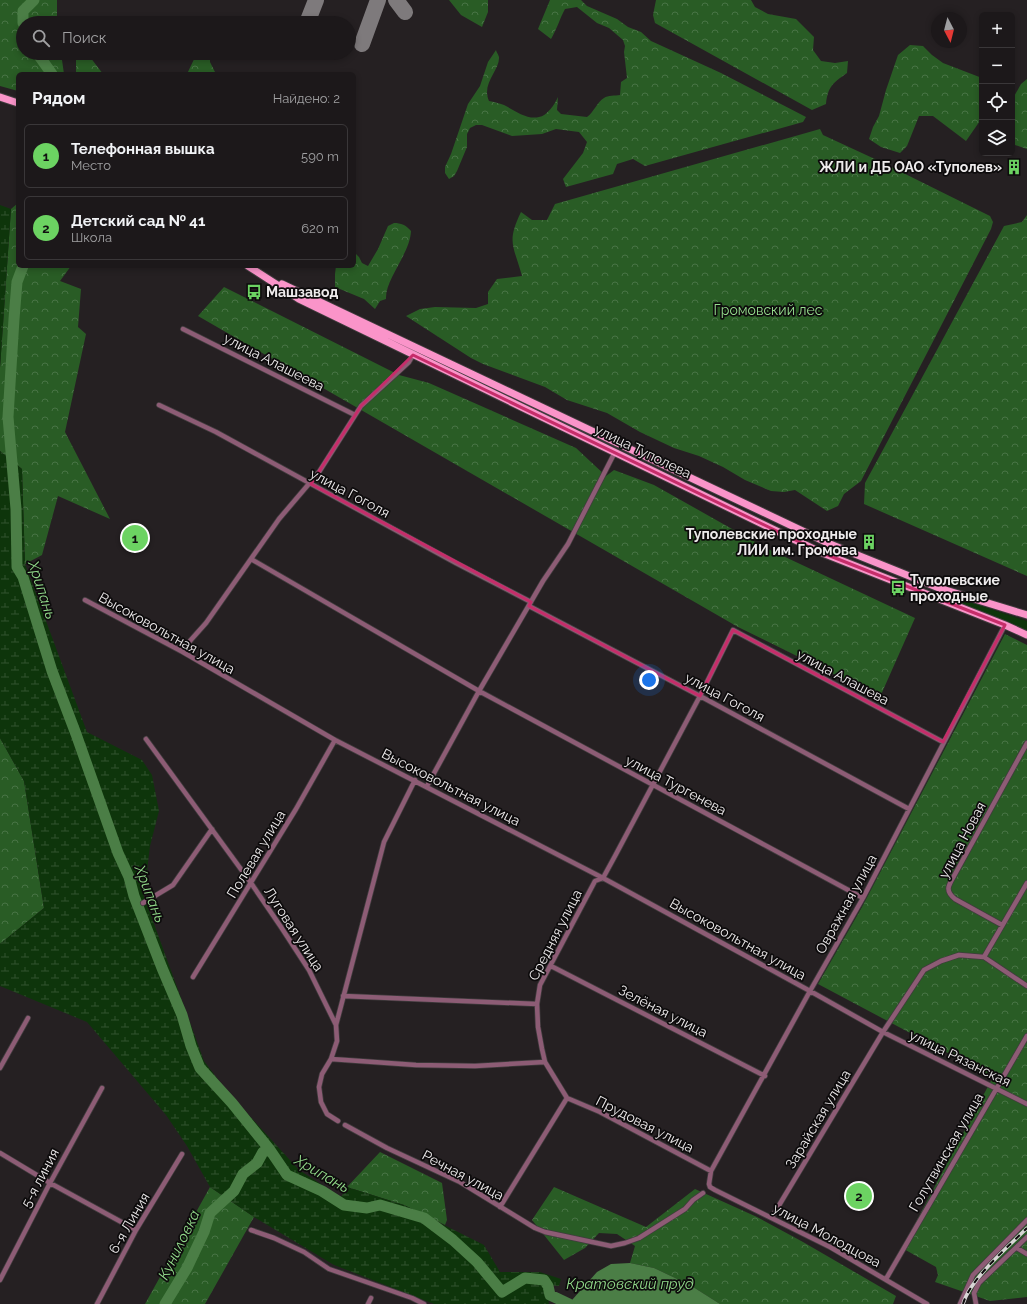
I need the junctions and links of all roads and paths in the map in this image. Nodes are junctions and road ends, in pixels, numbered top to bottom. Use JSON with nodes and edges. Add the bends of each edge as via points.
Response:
{"nodes":[{"id":1,"x":0,"y":97,"type":"edge"},
{"id":2,"x":10,"y":100,"type":"junction"},
{"id":3,"x":0,"y":101,"type":"edge"},
{"id":4,"x":16,"y":102,"type":"edge"},
{"id":5,"x":251,"y":268,"type":"edge"},
{"id":6,"x":256,"y":272,"type":"junction"},
{"id":7,"x":183,"y":329,"type":"dead end"},
{"id":8,"x":413,"y":355,"type":"junction"},
{"id":9,"x":159,"y":404,"type":"dead end"},
{"id":10,"x":355,"y":415,"type":"junction"},
{"id":11,"x":615,"y":452,"type":"junction"},
{"id":12,"x":311,"y":484,"type":"junction"},
{"id":13,"x":251,"y":559,"type":"junction"},
{"id":14,"x":85,"y":600,"type":"dead end"},
{"id":15,"x":530,"y":604,"type":"junction"},
{"id":16,"x":1027,"y":615,"type":"edge"},
{"id":17,"x":1005,"y":625,"type":"junction"},
{"id":18,"x":733,"y":630,"type":"joint"},
{"id":19,"x":1027,"y":635,"type":"edge"},
{"id":20,"x":181,"y":652,"type":"junction"},
{"id":21,"x":479,"y":691,"type":"junction"},
{"id":22,"x":700,"y":696,"type":"junction"},
{"id":23,"x":146,"y":739,"type":"dead end"},
{"id":24,"x":335,"y":740,"type":"junction"},
{"id":25,"x":943,"y":742,"type":"junction"},
{"id":26,"x":1027,"y":743,"type":"edge"},
{"id":27,"x":415,"y":780,"type":"junction"},
{"id":28,"x":652,"y":785,"type":"junction"},
{"id":29,"x":427,"y":786,"type":"junction"},
{"id":30,"x":909,"y":809,"type":"junction"},
{"id":31,"x":212,"y":829,"type":"junction"},
{"id":32,"x":603,"y":878,"type":"junction"},
{"id":33,"x":251,"y":883,"type":"junction"},
{"id":34,"x":1027,"y":883,"type":"edge"},
{"id":35,"x":864,"y":898,"type":"junction"},
{"id":36,"x":143,"y":903,"type":"dead end"},
{"id":37,"x":1002,"y":925,"type":"junction"},
{"id":38,"x":984,"y":957,"type":"junction"},
{"id":39,"x":550,"y":966,"type":"junction"},
{"id":40,"x":193,"y":977,"type":"dead end"},
{"id":41,"x":1027,"y":986,"type":"edge"},
{"id":42,"x":810,"y":991,"type":"junction"},
{"id":43,"x":343,"y":996,"type":"junction"},
{"id":44,"x":537,"y":1004,"type":"junction"},
{"id":45,"x":28,"y":1018,"type":"dead end"},
{"id":46,"x":336,"y":1026,"type":"junction"},
{"id":47,"x":883,"y":1032,"type":"junction"},
{"id":48,"x":1027,"y":1036,"type":"edge"},
{"id":49,"x":331,"y":1059,"type":"junction"},
{"id":50,"x":545,"y":1062,"type":"junction"},
{"id":51,"x":0,"y":1068,"type":"edge"},
{"id":52,"x":764,"y":1076,"type":"junction"},
{"id":53,"x":102,"y":1088,"type":"dead end"},
{"id":54,"x":996,"y":1088,"type":"junction"},
{"id":55,"x":567,"y":1098,"type":"junction"},
{"id":56,"x":1027,"y":1104,"type":"edge"},
{"id":57,"x":338,"y":1121,"type":"dead end"},
{"id":58,"x":345,"y":1126,"type":"dead end"},
{"id":59,"x":0,"y":1153,"type":"edge"},
{"id":60,"x":182,"y":1154,"type":"dead end"},
{"id":61,"x":711,"y":1171,"type":"junction"},
{"id":62,"x":50,"y":1183,"type":"junction"},
{"id":63,"x":703,"y":1193,"type":"dead end"},
{"id":64,"x":500,"y":1207,"type":"junction"},
{"id":65,"x":772,"y":1218,"type":"junction"},
{"id":66,"x":1027,"y":1220,"type":"edge"},
{"id":67,"x":136,"y":1230,"type":"junction"},
{"id":68,"x":251,"y":1230,"type":"dead end"},
{"id":69,"x":1027,"y":1238,"type":"edge"},
{"id":70,"x":1016,"y":1248,"type":"junction"},
{"id":71,"x":1027,"y":1254,"type":"edge"},
{"id":72,"x":886,"y":1279,"type":"junction"},
{"id":73,"x":0,"y":1280,"type":"edge"},
{"id":74,"x":371,"y":1298,"type":"dead end"},
{"id":75,"x":97,"y":1304,"type":"edge"},
{"id":76,"x":368,"y":1304,"type":"edge"},
{"id":77,"x":424,"y":1304,"type":"edge"},
{"id":78,"x":927,"y":1304,"type":"edge"},
{"id":79,"x":960,"y":1304,"type":"edge"},
{"id":80,"x":976,"y":1304,"type":"edge"}],
"edges":[{"from":1,"to":2,"type":"main road"},
{"from":2,"to":3,"type":"main road"},
{"from":2,"to":4,"type":"main road"},
{"from":5,"to":6,"type":"main road","name":"улица Туполева"},
{"from":6,"to":8,"type":"main road","name":"улица Туполева","via":[[299,299]]},
{"from":6,"to":16,"type":"main road","name":"улица Туполева","via":[[830,544],[940,588]]},
{"from":7,"to":10,"type":"street","name":"улица Алашеева"},
{"from":8,"to":10,"type":"street"},
{"from":8,"to":11,"type":"main road","name":"улица Туполева"},
{"from":9,"to":12,"type":"street","name":"улица Гоголя"},
{"from":10,"to":12,"type":"street"},
{"from":11,"to":15,"type":"street","via":[[568,544]]},
{"from":11,"to":17,"type":"main road","name":"улица Туполева","via":[[820,552]]},
{"from":12,"to":13,"type":"street","via":[[280,519]]},
{"from":12,"to":15,"type":"street","name":"улица Гоголя"},
{"from":13,"to":20,"type":"street","via":[[206,623]]},
{"from":13,"to":21,"type":"street","name":"улица Тургенева"},
{"from":14,"to":20,"type":"street","name":"Высоковольтная улица"},
{"from":15,"to":21,"type":"street"},
{"from":15,"to":22,"type":"street","name":"улица Гоголя"},
{"from":17,"to":19,"type":"main road","name":"улица Туполева"},
{"from":17,"to":25,"type":"street","name":"Овражная улица"},
{"from":18,"to":22,"type":"street","name":"Средняя улица"},
{"from":18,"to":25,"type":"street","name":"улица Алашева"},
{"from":20,"to":24,"type":"street","name":"Высоковольтная улица"},
{"from":21,"to":28,"type":"street","name":"улица Тургенева"},
{"from":21,"to":29,"type":"street"},
{"from":22,"to":28,"type":"street","name":"Средняя улица"},
{"from":22,"to":30,"type":"street","name":"улица Гоголя"},
{"from":23,"to":31,"type":"street","name":"Луговая улица"},
{"from":24,"to":27,"type":"street","name":"Высоковольтная улица"},
{"from":24,"to":33,"type":"street","name":"Полевая улица"},
{"from":25,"to":30,"type":"street","name":"Овражная улица"},
{"from":26,"to":37,"type":"street","name":"улица Новая","via":[[948,889],[949,895],[955,899]]},
{"from":27,"to":29,"type":"street","name":"Высоковольтная улица"},
{"from":27,"to":43,"type":"street","via":[[384,842]]},
{"from":28,"to":32,"type":"street","name":"Средняя улица"},
{"from":28,"to":35,"type":"street","name":"улица Тургенева"},
{"from":29,"to":32,"type":"street","name":"Высоковольтная улица"},
{"from":30,"to":35,"type":"street","name":"Овражная улица"},
{"from":31,"to":33,"type":"street","name":"Луговая улица"},
{"from":31,"to":36,"type":"street","via":[[173,885]]},
{"from":32,"to":39,"type":"street","name":"Средняя улица","via":[[595,881]]},
{"from":32,"to":42,"type":"street","name":"Высоковольтная улица"},
{"from":33,"to":40,"type":"street","name":"Полевая улица"},
{"from":33,"to":46,"type":"street","name":"Луговая улица","via":[[309,970]]},
{"from":34,"to":37,"type":"street"},
{"from":35,"to":42,"type":"street","name":"Овражная улица"},
{"from":37,"to":38,"type":"street"},
{"from":38,"to":41,"type":"street"},
{"from":38,"to":47,"type":"street","name":"Зарайская улица","via":[[959,955],[924,970]]},
{"from":39,"to":44,"type":"street","name":"Средняя улица","via":[[540,984]]},
{"from":39,"to":52,"type":"street","name":"Зелёная улица"},
{"from":42,"to":47,"type":"street","name":"Высоковольтная улица"},
{"from":42,"to":52,"type":"street","name":"Овражная улица"},
{"from":43,"to":44,"type":"street"},
{"from":43,"to":46,"type":"street"},
{"from":44,"to":50,"type":"street","name":"Средняя улица","via":[[538,1027]]},
{"from":45,"to":51,"type":"street"},
{"from":46,"to":49,"type":"street","via":[[337,1041]]},
{"from":47,"to":54,"type":"street","name":"улица Рязанская"},
{"from":47,"to":65,"type":"street","name":"Зарайская улица"},
{"from":48,"to":54,"type":"street","name":"Голутвинская улица"},
{"from":49,"to":50,"type":"street","via":[[475,1066]]},
{"from":49,"to":57,"type":"street","via":[[322,1074],[319,1087],[321,1102],[327,1114]]},
{"from":50,"to":55,"type":"street","name":"Средняя улица"},
{"from":52,"to":61,"type":"street","name":"Овражная улица"},
{"from":53,"to":62,"type":"street","name":"5-я линия"},
{"from":54,"to":56,"type":"street","name":"улица Рязанская"},
{"from":54,"to":72,"type":"street","name":"Голутвинская улица"},
{"from":55,"to":61,"type":"street","name":"Прудовая улица","via":[[600,1112]]},
{"from":55,"to":64,"type":"street"},
{"from":58,"to":64,"type":"street","name":"Речная улица","via":[[460,1182]]},
{"from":59,"to":62,"type":"street"},
{"from":60,"to":67,"type":"street","name":"6-я Линия"},
{"from":61,"to":65,"type":"street","name":"улица Молодцова","via":[[710,1187]]},
{"from":62,"to":67,"type":"street"},
{"from":62,"to":73,"type":"street","name":"5-я линия"},
{"from":63,"to":64,"type":"street","name":"Речная улица","via":[[685,1209],[639,1238],[611,1246],[545,1232]]},
{"from":65,"to":72,"type":"street","name":"улица Молодцова"},
{"from":66,"to":79,"type":"street","via":[[973,1275]]},
{"from":67,"to":75,"type":"street","name":"6-я Линия"},
{"from":68,"to":77,"type":"street","via":[[304,1252],[329,1269]]},
{"from":69,"to":70,"type":"street"},
{"from":70,"to":71,"type":"street"},
{"from":70,"to":80,"type":"street","via":[[979,1283],[974,1293]]},
{"from":72,"to":78,"type":"street","name":"улица Молодцова"},
{"from":74,"to":76,"type":"street"}]}
